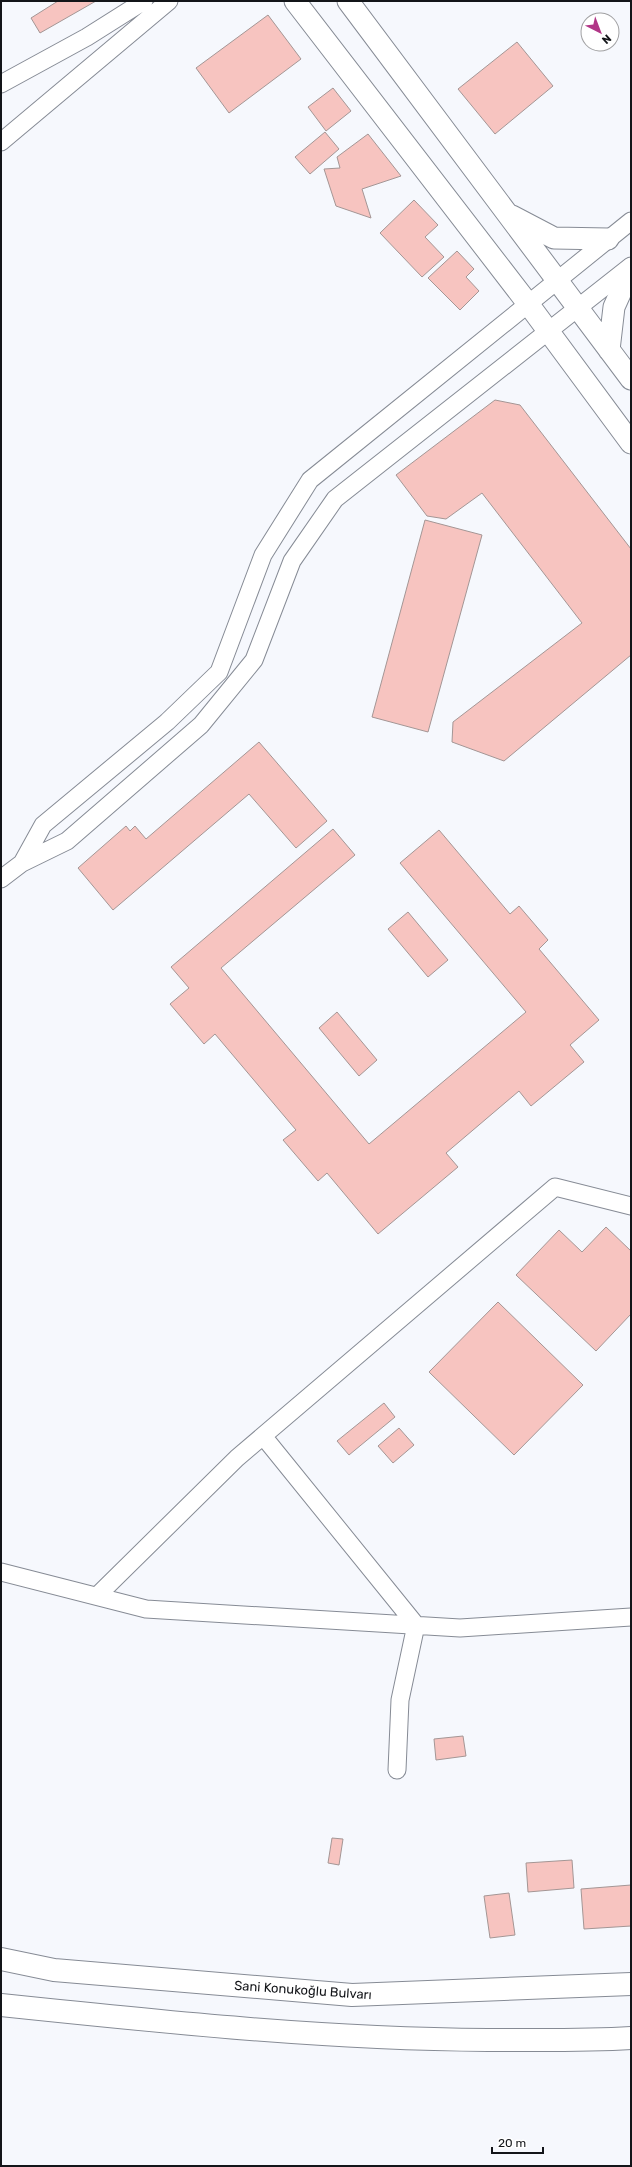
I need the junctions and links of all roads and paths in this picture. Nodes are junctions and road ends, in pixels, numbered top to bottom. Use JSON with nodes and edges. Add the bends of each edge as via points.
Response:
{"nodes":[{"id":1,"x":144,"y":1,"type":"edge"},
{"id":2,"x":169,"y":1,"type":"edge"},
{"id":3,"x":295,"y":1,"type":"edge"},
{"id":4,"x":348,"y":1,"type":"edge"},
{"id":5,"x":1,"y":84,"type":"edge"},
{"id":6,"x":1,"y":142,"type":"edge"},
{"id":7,"x":506,"y":212,"type":"junction"},
{"id":8,"x":631,"y":222,"type":"edge"},
{"id":9,"x":608,"y":239,"type":"junction"},
{"id":10,"x":631,"y":268,"type":"edge"},
{"id":11,"x":558,"y":281,"type":"junction"},
{"id":12,"x":528,"y":305,"type":"junction"},
{"id":13,"x":577,"y":308,"type":"junction"},
{"id":14,"x":548,"y":331,"type":"junction"},
{"id":15,"x":609,"y":350,"type":"junction"},
{"id":16,"x":631,"y":379,"type":"edge"},
{"id":17,"x":631,"y":443,"type":"edge"},
{"id":18,"x":22,"y":863,"type":"junction"},
{"id":19,"x":1,"y":878,"type":"edge"},
{"id":20,"x":631,"y":1206,"type":"edge"},
{"id":21,"x":263,"y":1436,"type":"junction"},
{"id":22,"x":1,"y":1572,"type":"edge"},
{"id":23,"x":97,"y":1596,"type":"junction"},
{"id":24,"x":631,"y":1617,"type":"edge"},
{"id":25,"x":416,"y":1625,"type":"junction"},
{"id":26,"x":397,"y":1770,"type":"dead end"},
{"id":27,"x":1,"y":1959,"type":"edge"},
{"id":28,"x":631,"y":1984,"type":"edge"},
{"id":29,"x":1,"y":2005,"type":"edge"},
{"id":30,"x":631,"y":2038,"type":"edge"}],
"edges":[{"from":1,"to":5,"type":"street","via":[[87,37]]},
{"from":2,"to":6,"type":"street"},
{"from":3,"to":12,"type":"main road"},
{"from":4,"to":7,"type":"main road"},
{"from":7,"to":9,"type":"main road","via":[[554,238]]},
{"from":7,"to":11,"type":"main road"},
{"from":8,"to":9,"type":"street"},
{"from":9,"to":11,"type":"street"},
{"from":10,"to":13,"type":"street"},
{"from":10,"to":15,"type":"main road","via":[[614,307]]},
{"from":11,"to":12,"type":"street"},
{"from":11,"to":13,"type":"main road"},
{"from":12,"to":14,"type":"main road"},
{"from":12,"to":18,"type":"street","via":[[310,480],[263,554],[219,672],[167,722],[43,825]]},
{"from":13,"to":14,"type":"street"},
{"from":13,"to":15,"type":"main road"},
{"from":14,"to":17,"type":"main road"},
{"from":14,"to":18,"type":"street","via":[[335,499],[292,561],[254,660],[201,725],[67,841]]},
{"from":15,"to":16,"type":"main road"},
{"from":18,"to":19,"type":"street"},
{"from":20,"to":21,"type":"street","via":[[555,1187]]},
{"from":21,"to":23,"type":"street","via":[[237,1458]]},
{"from":21,"to":25,"type":"street"},
{"from":22,"to":23,"type":"street"},
{"from":23,"to":25,"type":"street","via":[[146,1609]]},
{"from":24,"to":25,"type":"street","via":[[460,1628]]},
{"from":25,"to":26,"type":"street","via":[[400,1700]]},
{"from":27,"to":28,"type":"highway","name":"Sani Konukoğlu Bulvarı","via":[[54,1970],[352,1995]]},
{"from":29,"to":30,"type":"highway","via":[[205,2027],[415,2039],[594,2041]]}]}
